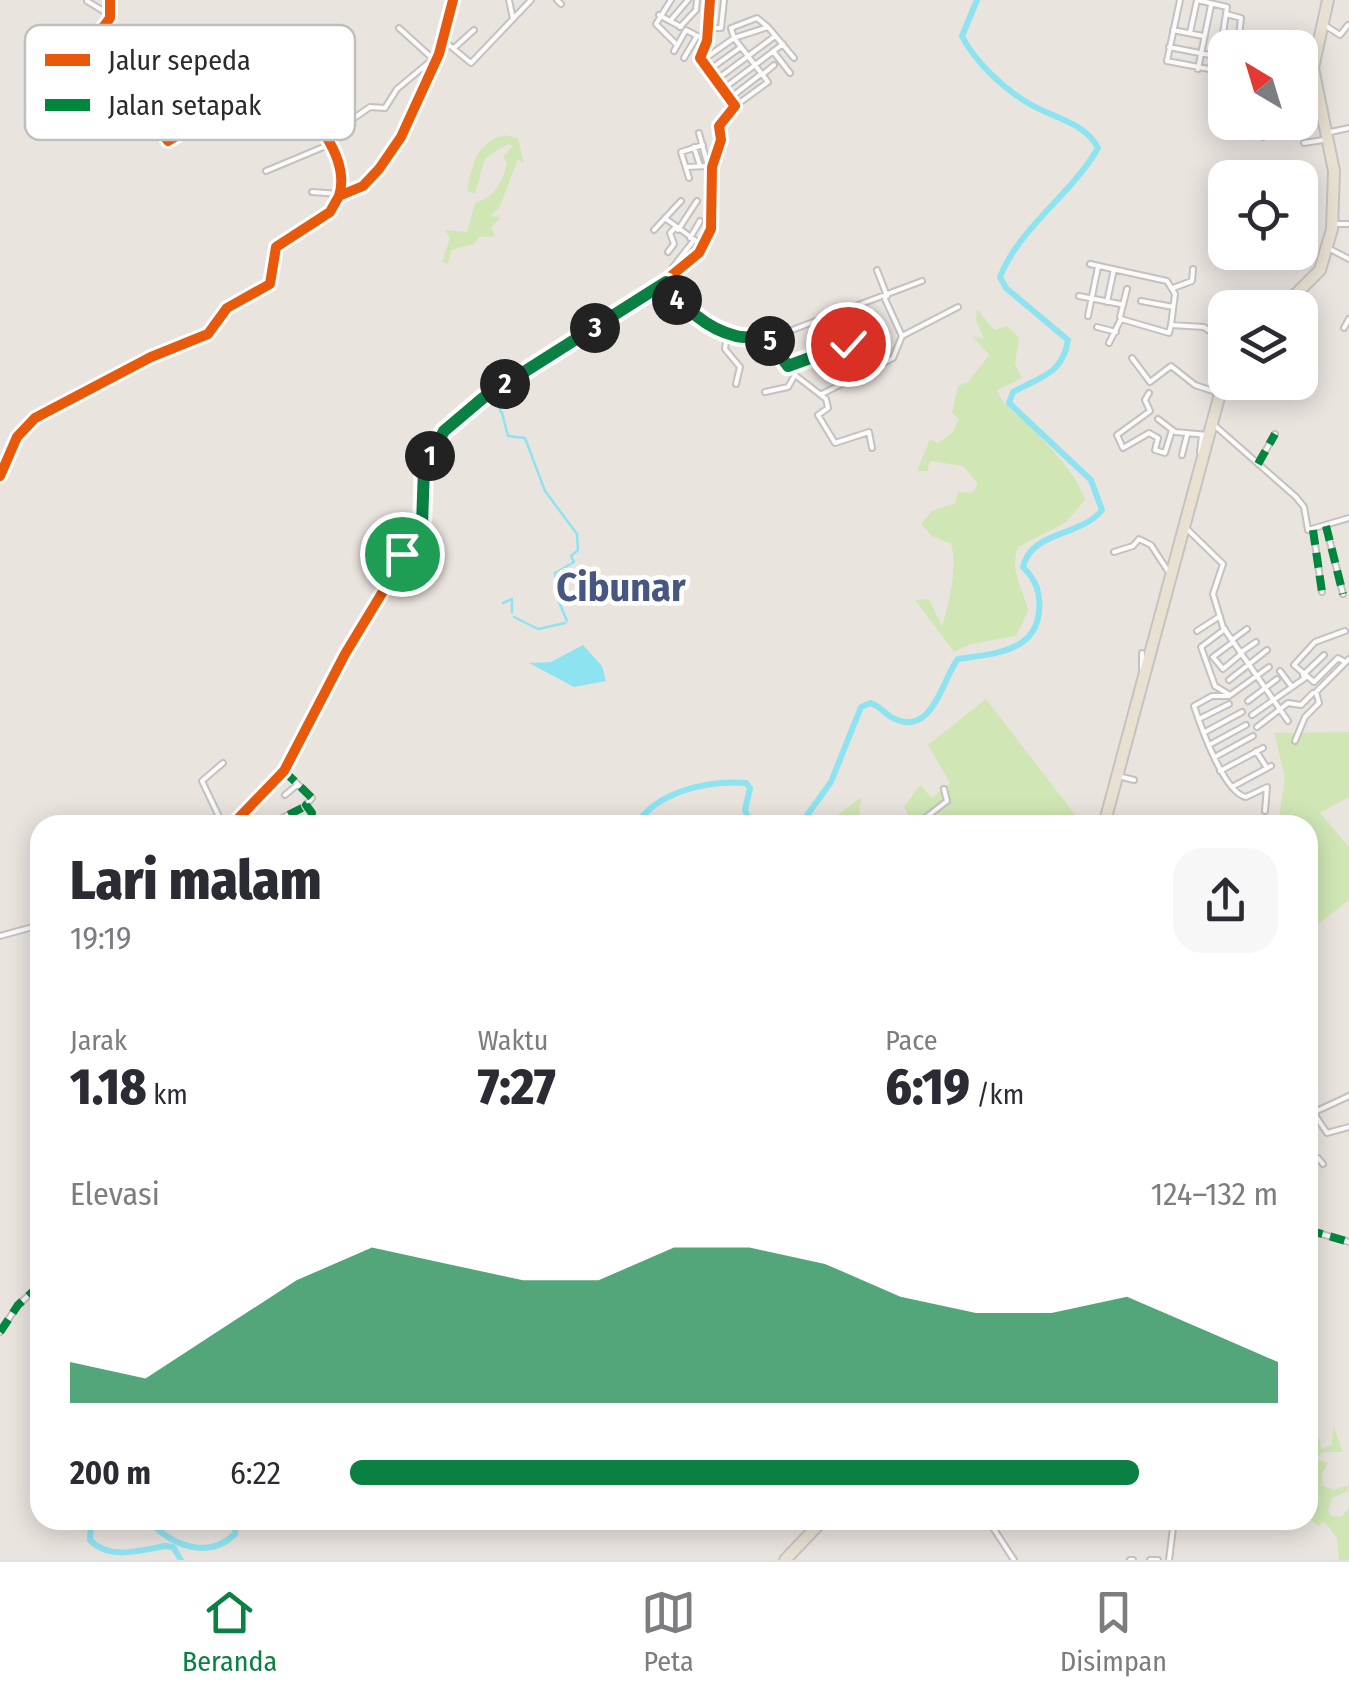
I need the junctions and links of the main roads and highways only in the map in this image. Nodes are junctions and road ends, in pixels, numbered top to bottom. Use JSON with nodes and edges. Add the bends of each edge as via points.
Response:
{"nodes":[{"id":1,"x":1328,"y":0,"type":"edge"},
{"id":2,"x":1301,"y":290,"type":"edge"},
{"id":3,"x":1218,"y":400,"type":"edge"},
{"id":4,"x":1107,"y":815,"type":"edge"},
{"id":5,"x":813,"y":1530,"type":"edge"},
{"id":6,"x":785,"y":1560,"type":"edge"}],
"edges":[{"from":1,"to":2,"type":"main road","via":[[1313,68],[1336,200],[1320,270]]},
{"from":3,"to":4,"type":"main road"},
{"from":5,"to":6,"type":"main road"}]}
